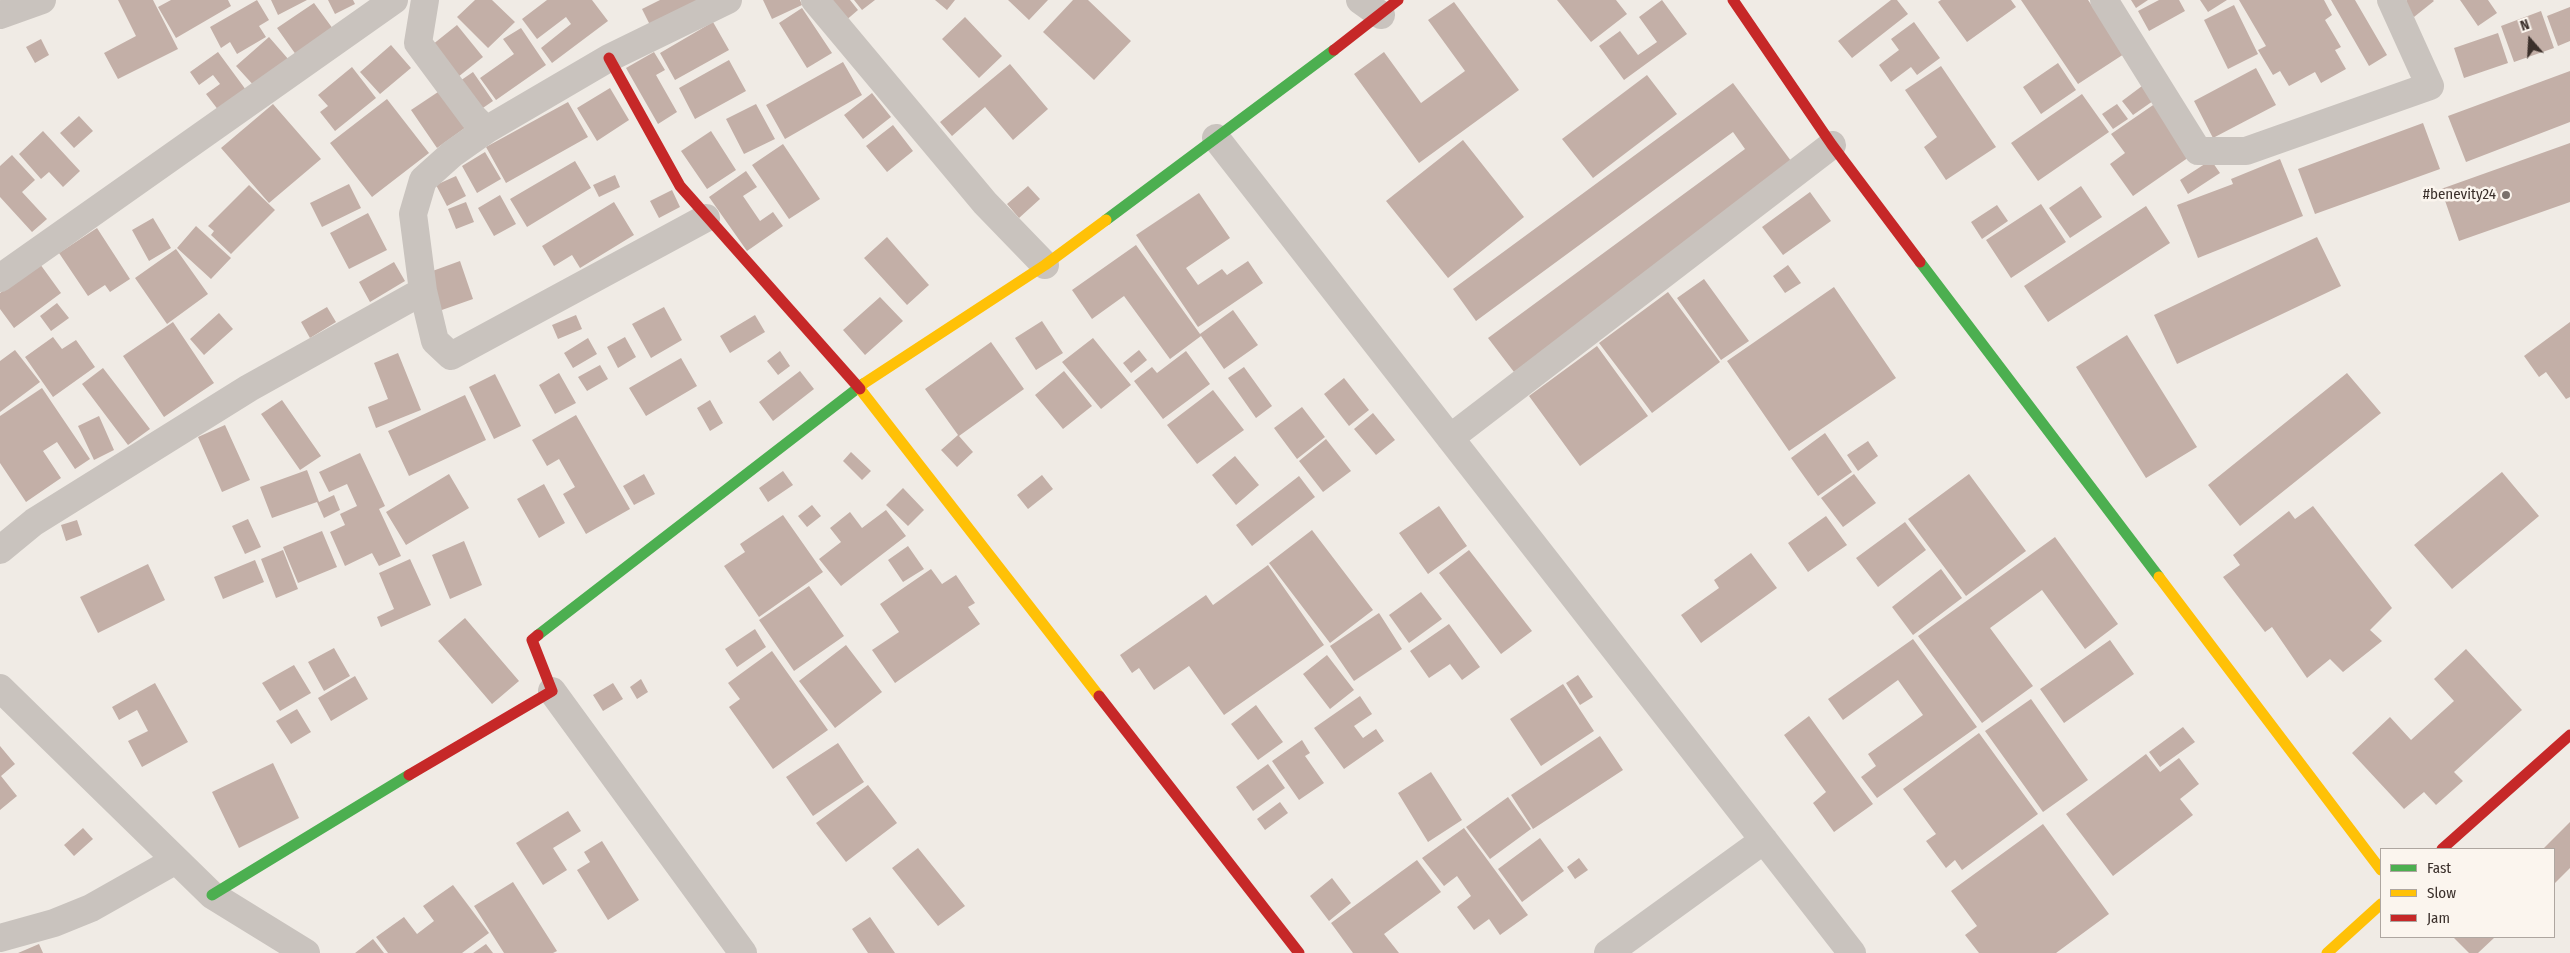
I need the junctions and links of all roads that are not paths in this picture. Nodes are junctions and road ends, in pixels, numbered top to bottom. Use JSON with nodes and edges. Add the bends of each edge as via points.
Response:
{"nodes":[{"id":1,"x":42,"y":0,"type":"edge"},
{"id":2,"x":394,"y":0,"type":"edge"},
{"id":3,"x":425,"y":0,"type":"edge"},
{"id":4,"x":728,"y":0,"type":"edge"},
{"id":5,"x":815,"y":0,"type":"edge"},
{"id":6,"x":1733,"y":0,"type":"edge"},
{"id":7,"x":2104,"y":0,"type":"edge"},
{"id":8,"x":2391,"y":0,"type":"edge"},
{"id":9,"x":1380,"y":5,"type":"edge"},
{"id":10,"x":0,"y":15,"type":"edge"},
{"id":11,"x":609,"y":58,"type":"junction"},
{"id":12,"x":486,"y":130,"type":"junction"},
{"id":13,"x":1216,"y":138,"type":"junction"},
{"id":14,"x":1832,"y":145,"type":"junction"},
{"id":15,"x":706,"y":218,"type":"junction"},
{"id":16,"x":1045,"y":265,"type":"junction"},
{"id":17,"x":0,"y":278,"type":"edge"},
{"id":18,"x":423,"y":291,"type":"junction"},
{"id":19,"x":859,"y":387,"type":"junction"},
{"id":20,"x":1450,"y":438,"type":"junction"},
{"id":21,"x":0,"y":550,"type":"edge"},
{"id":22,"x":0,"y":688,"type":"edge"},
{"id":23,"x":552,"y":691,"type":"junction"},
{"id":24,"x":2570,"y":735,"type":"edge"},
{"id":25,"x":1764,"y":840,"type":"junction"},
{"id":26,"x":2443,"y":848,"type":"edge"},
{"id":27,"x":176,"y":860,"type":"junction"},
{"id":28,"x":2380,"y":869,"type":"edge"},
{"id":29,"x":212,"y":895,"type":"junction"},
{"id":30,"x":2380,"y":905,"type":"edge"},
{"id":31,"x":0,"y":938,"type":"edge"},
{"id":32,"x":306,"y":953,"type":"edge"},
{"id":33,"x":743,"y":953,"type":"edge"},
{"id":34,"x":1299,"y":953,"type":"edge"},
{"id":35,"x":1608,"y":953,"type":"edge"},
{"id":36,"x":1852,"y":953,"type":"edge"},
{"id":37,"x":2327,"y":953,"type":"edge"}],
"edges":[{"from":1,"to":10,"type":"street"},
{"from":2,"to":17,"type":"street"},
{"from":3,"to":12,"type":"street","via":[[418,43]]},
{"from":4,"to":11,"type":"street"},
{"from":5,"to":16,"type":"street","via":[[985,204]]},
{"from":6,"to":14,"type":"street"},
{"from":7,"to":8,"type":"street","via":[[2198,151],[2246,152],[2430,86]]},
{"from":9,"to":13,"type":"street"},
{"from":11,"to":12,"type":"street"},
{"from":11,"to":15,"type":"street","via":[[680,186]]},
{"from":12,"to":18,"type":"street","via":[[423,180],[413,214]]},
{"from":13,"to":16,"type":"street"},
{"from":13,"to":20,"type":"street"},
{"from":14,"to":20,"type":"street"},
{"from":14,"to":28,"type":"street"},
{"from":15,"to":18,"type":"street","via":[[451,356],[435,341]]},
{"from":15,"to":19,"type":"street"},
{"from":16,"to":19,"type":"street"},
{"from":18,"to":21,"type":"street","via":[[249,388],[34,522]]},
{"from":19,"to":23,"type":"street","via":[[532,640]]},
{"from":19,"to":34,"type":"street"},
{"from":20,"to":25,"type":"street"},
{"from":22,"to":27,"type":"street"},
{"from":23,"to":29,"type":"street"},
{"from":23,"to":33,"type":"street"},
{"from":24,"to":26,"type":"street"},
{"from":25,"to":35,"type":"street"},
{"from":25,"to":36,"type":"street"},
{"from":27,"to":29,"type":"street"},
{"from":27,"to":31,"type":"street","via":[[92,908]]},
{"from":29,"to":32,"type":"street"},
{"from":30,"to":37,"type":"street"}]}
